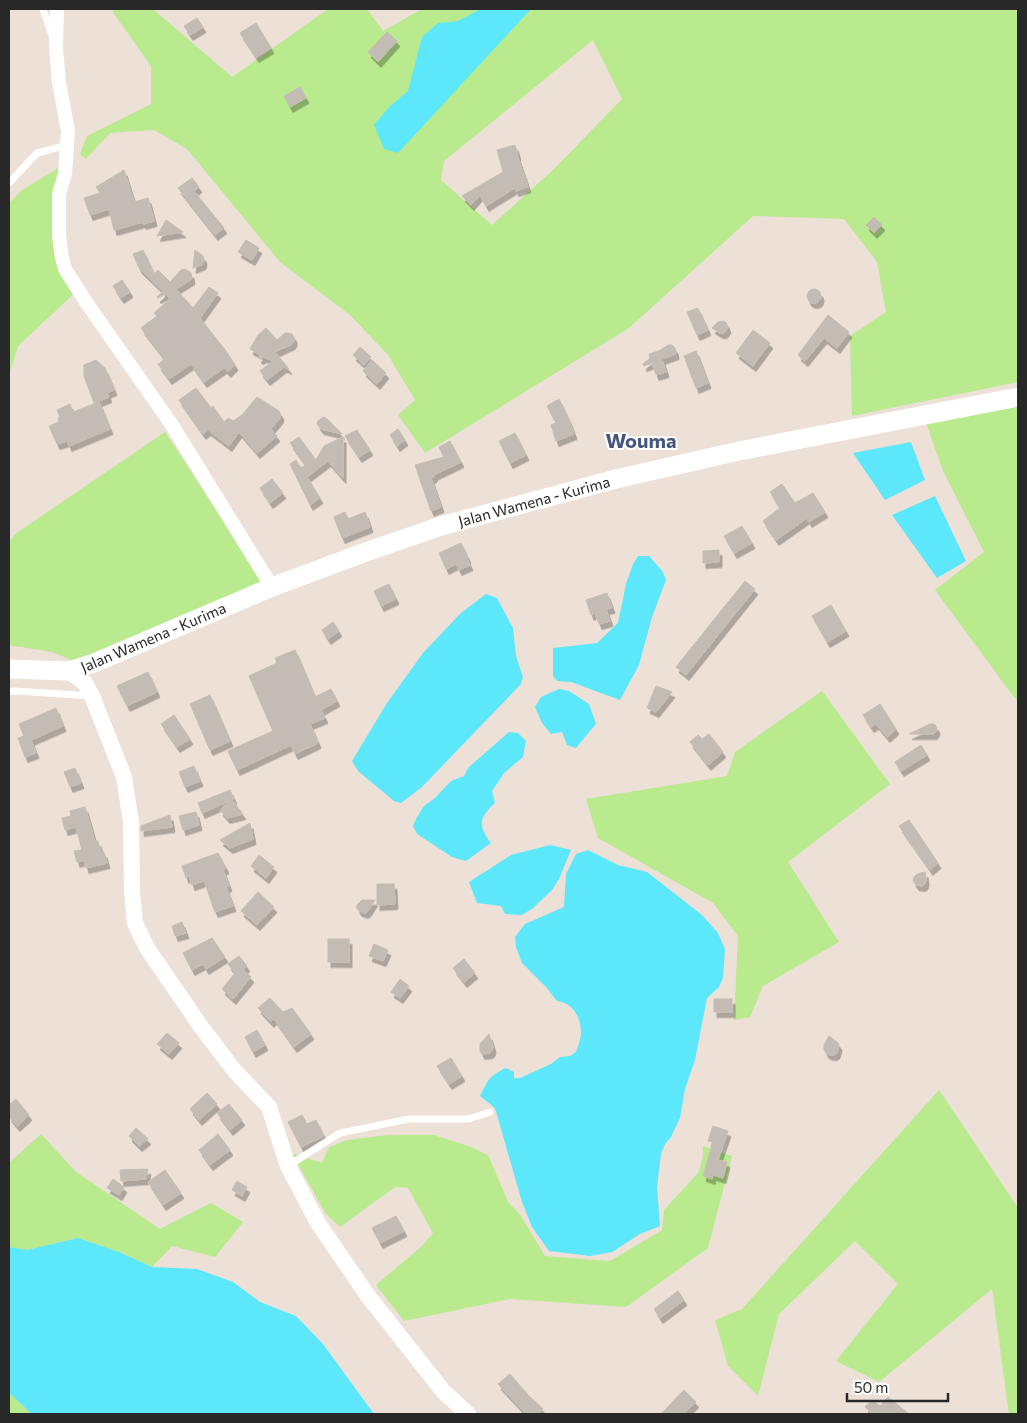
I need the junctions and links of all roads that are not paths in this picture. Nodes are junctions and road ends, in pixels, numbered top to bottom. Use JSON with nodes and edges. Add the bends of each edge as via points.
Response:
{"nodes":[{"id":1,"x":43,"y":9,"type":"edge"},
{"id":2,"x":57,"y":9,"type":"edge"},
{"id":3,"x":56,"y":48,"type":"junction"},
{"id":4,"x":67,"y":152,"type":"junction"},
{"id":5,"x":9,"y":183,"type":"edge"},
{"id":6,"x":1018,"y":397,"type":"edge"},
{"id":7,"x":272,"y":587,"type":"junction"},
{"id":8,"x":9,"y":669,"type":"edge"},
{"id":9,"x":69,"y":671,"type":"junction"},
{"id":10,"x":9,"y":692,"type":"edge"},
{"id":11,"x":92,"y":696,"type":"junction"},
{"id":12,"x":490,"y":1112,"type":"dead end"},
{"id":13,"x":288,"y":1166,"type":"junction"},
{"id":14,"x":468,"y":1414,"type":"edge"}],
"edges":[{"from":1,"to":3,"type":"lane"},
{"from":2,"to":3,"type":"street"},
{"from":3,"to":4,"type":"street","via":[[68,131]]},
{"from":4,"to":5,"type":"lane","via":[[60,147],[37,152]]},
{"from":4,"to":7,"type":"street","via":[[59,194],[59,235],[65,269],[172,426]]},
{"from":6,"to":7,"type":"main road","name":"Jalan Wamena - Kurima","via":[[616,479],[441,526]]},
{"from":7,"to":9,"type":"main road","name":"Jalan Wamena - Kurima"},
{"from":8,"to":9,"type":"main road"},
{"from":9,"to":11,"type":"street","via":[[86,683]]},
{"from":10,"to":11,"type":"lane"},
{"from":11,"to":13,"type":"street","via":[[124,777],[131,822],[135,923],[147,948],[202,1028],[234,1070],[269,1107]]},
{"from":12,"to":13,"type":"lane","via":[[469,1119],[409,1119],[340,1133]]},
{"from":13,"to":14,"type":"street","via":[[318,1223],[368,1296],[442,1391]]}]}
